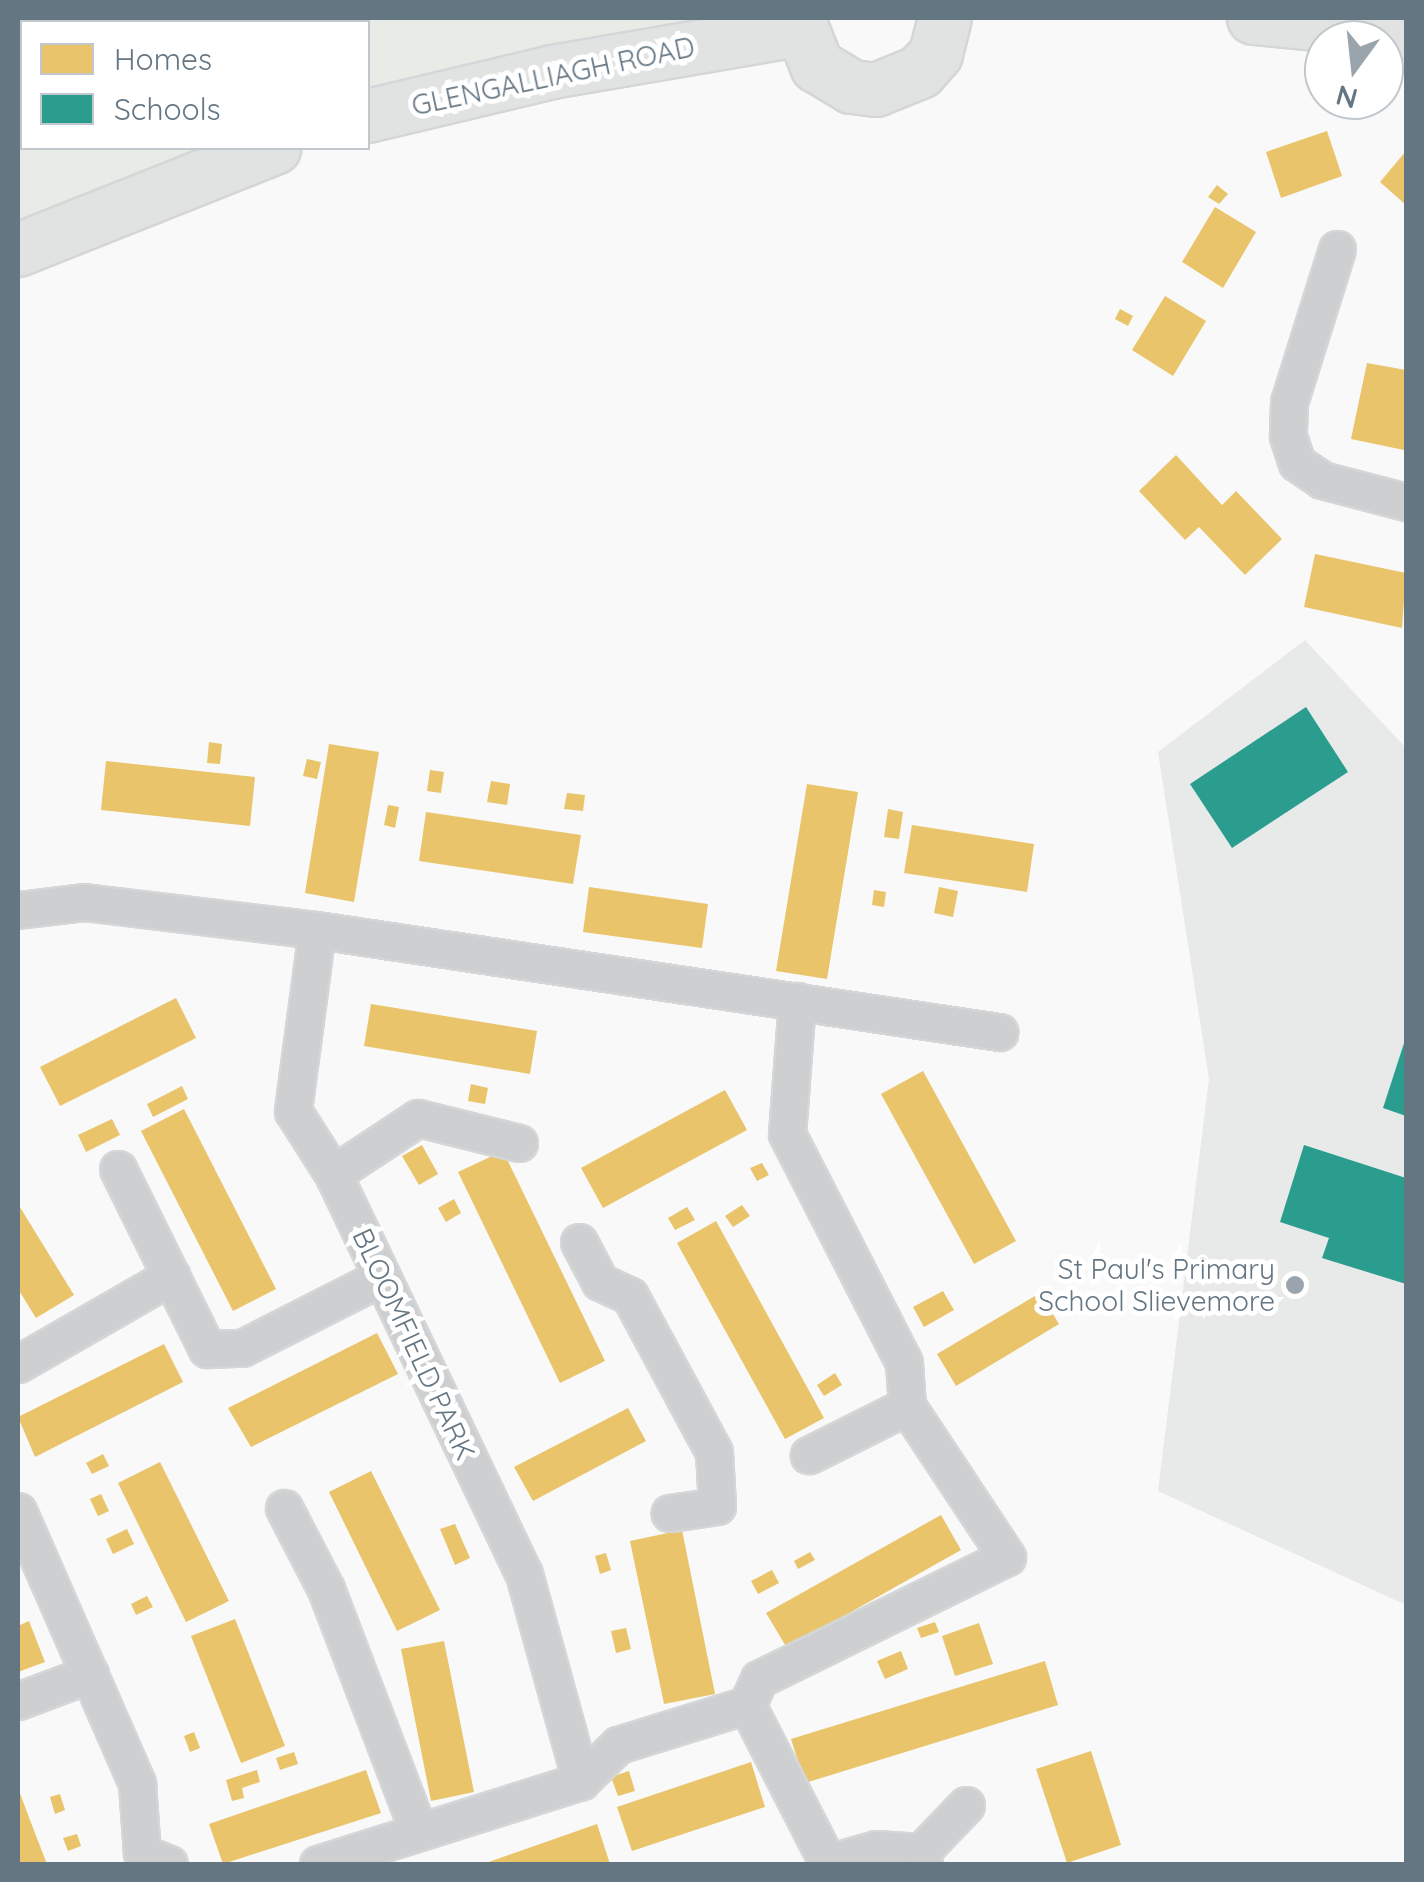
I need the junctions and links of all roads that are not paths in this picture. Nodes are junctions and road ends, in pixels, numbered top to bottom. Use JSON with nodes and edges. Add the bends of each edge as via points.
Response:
{"nodes":[{"id":1,"x":945,"y":18,"type":"edge"},
{"id":2,"x":1254,"y":18,"type":"edge"},
{"id":3,"x":798,"y":24,"type":"edge"},
{"id":4,"x":1406,"y":33,"type":"edge"},
{"id":5,"x":370,"y":116,"type":"edge"},
{"id":6,"x":269,"y":150,"type":"edge"},
{"id":7,"x":1337,"y":249,"type":"dead end"},
{"id":8,"x":18,"y":250,"type":"edge"},
{"id":9,"x":1406,"y":502,"type":"edge"},
{"id":10,"x":18,"y":910,"type":"edge"},
{"id":11,"x":318,"y":930,"type":"junction"},
{"id":12,"x":797,"y":1001,"type":"junction"},
{"id":13,"x":999,"y":1032,"type":"dead end"},
{"id":14,"x":519,"y":1143,"type":"dead end"},
{"id":15,"x":118,"y":1169,"type":"dead end"},
{"id":16,"x":333,"y":1174,"type":"junction"},
{"id":17,"x":579,"y":1242,"type":"dead end"},
{"id":18,"x":170,"y":1276,"type":"junction"},
{"id":19,"x":382,"y":1277,"type":"junction"},
{"id":20,"x":18,"y":1364,"type":"edge"},
{"id":21,"x":907,"y":1406,"type":"junction"},
{"id":22,"x":808,"y":1456,"type":"dead end"},
{"id":23,"x":284,"y":1508,"type":"dead end"},
{"id":24,"x":18,"y":1511,"type":"edge"},
{"id":25,"x":670,"y":1513,"type":"dead end"},
{"id":26,"x":90,"y":1674,"type":"junction"},
{"id":27,"x":18,"y":1701,"type":"edge"},
{"id":28,"x":747,"y":1705,"type":"junction"},
{"id":29,"x":576,"y":1770,"type":"junction"},
{"id":30,"x":966,"y":1806,"type":"dead end"},
{"id":31,"x":419,"y":1832,"type":"junction"},
{"id":32,"x":922,"y":1858,"type":"edge"},
{"id":33,"x":155,"y":1859,"type":"edge"},
{"id":34,"x":318,"y":1864,"type":"edge"},
{"id":35,"x":826,"y":1864,"type":"edge"}],
"edges":[{"from":1,"to":3,"type":"main road","name":"GLENGALLIAGH ROAD","via":[[936,54],[920,72],[876,90],[833,80],[811,58]]},
{"from":2,"to":4,"type":"main road"},
{"from":3,"to":5,"type":"main road","name":"GLENGALLIAGH ROAD"},
{"from":6,"to":8,"type":"main road"},
{"from":7,"to":9,"type":"street","via":[[1289,402],[1288,436],[1296,463],[1322,480]]},
{"from":10,"to":11,"type":"street","via":[[84,902]]},
{"from":11,"to":12,"type":"street"},
{"from":11,"to":16,"type":"street","name":"BLOOMFIELD PARK","via":[[293,1111]]},
{"from":12,"to":13,"type":"street"},
{"from":12,"to":21,"type":"street","via":[[787,1134],[904,1363]]},
{"from":14,"to":16,"type":"street","via":[[418,1118]]},
{"from":15,"to":18,"type":"street"},
{"from":16,"to":19,"type":"street","name":"BLOOMFIELD PARK"},
{"from":17,"to":25,"type":"street","via":[[600,1282],[630,1296],[714,1452],[718,1506]]},
{"from":18,"to":19,"type":"street","via":[[207,1349],[242,1348]]},
{"from":18,"to":20,"type":"street"},
{"from":19,"to":29,"type":"street","name":"BLOOMFIELD PARK","via":[[524,1574]]},
{"from":21,"to":22,"type":"street"},
{"from":21,"to":28,"type":"street","via":[[1007,1557],[759,1679]]},
{"from":23,"to":31,"type":"street","via":[[326,1589]]},
{"from":24,"to":26,"type":"street"},
{"from":26,"to":27,"type":"street"},
{"from":26,"to":33,"type":"street","via":[[137,1784]]},
{"from":28,"to":29,"type":"street","via":[[618,1745]]},
{"from":28,"to":35,"type":"street"},
{"from":29,"to":31,"type":"street"},
{"from":30,"to":32,"type":"street"},
{"from":31,"to":34,"type":"street"},
{"from":32,"to":35,"type":"street","via":[[876,1849]]}]}
